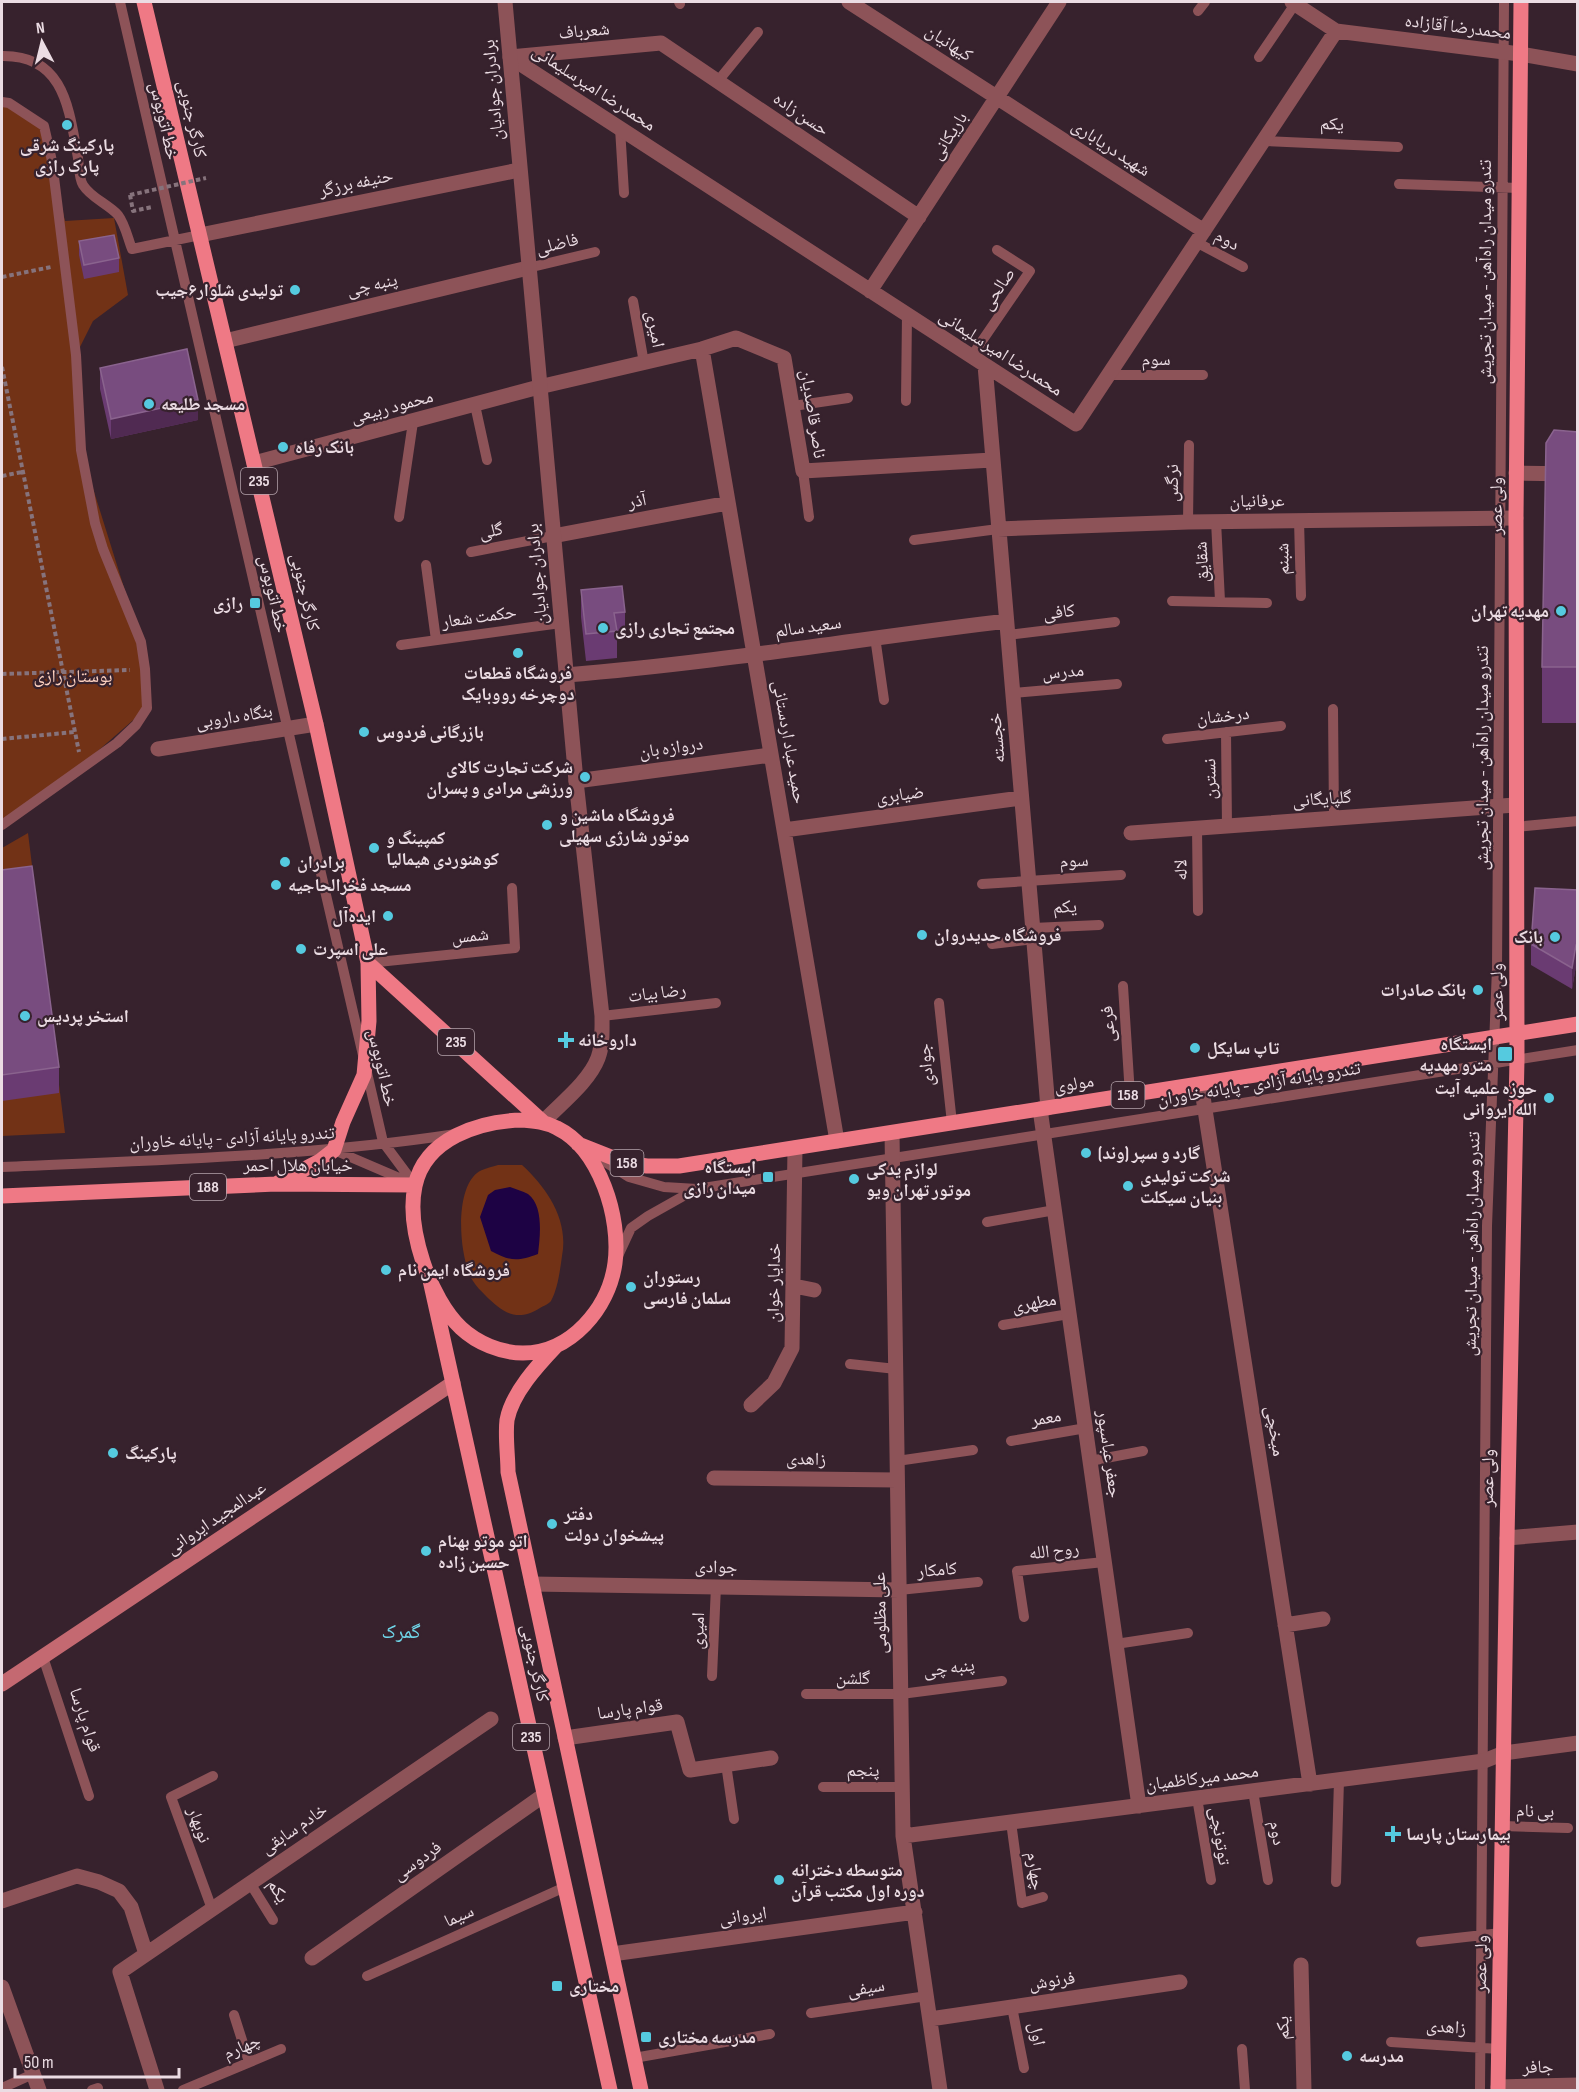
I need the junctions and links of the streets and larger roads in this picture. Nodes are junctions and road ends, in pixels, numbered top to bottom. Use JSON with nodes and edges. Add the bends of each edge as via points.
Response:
{"nodes":[{"id":1,"x":144,"y":2,"type":"edge"},
{"id":2,"x":505,"y":2,"type":"edge"},
{"id":3,"x":849,"y":2,"type":"edge"},
{"id":4,"x":1059,"y":2,"type":"edge"},
{"id":5,"x":1521,"y":2,"type":"edge"},
{"id":6,"x":1293,"y":3,"type":"edge"},
{"id":7,"x":1336,"y":31,"type":"junction"},
{"id":8,"x":661,"y":43,"type":"joint"},
{"id":9,"x":1520,"y":54,"type":"junction"},
{"id":10,"x":510,"y":57,"type":"junction"},
{"id":11,"x":1578,"y":64,"type":"edge"},
{"id":12,"x":997,"y":97,"type":"junction"},
{"id":13,"x":519,"y":170,"type":"junction"},
{"id":14,"x":919,"y":217,"type":"junction"},
{"id":15,"x":200,"y":235,"type":"junction"},
{"id":16,"x":1200,"y":237,"type":"junction"},
{"id":17,"x":528,"y":268,"type":"junction"},
{"id":18,"x":870,"y":291,"type":"junction"},
{"id":19,"x":225,"y":340,"type":"junction"},
{"id":20,"x":702,"y":349,"type":"junction"},
{"id":21,"x":985,"y":365,"type":"junction"},
{"id":22,"x":539,"y":387,"type":"junction"},
{"id":23,"x":992,"y":460,"type":"junction"},
{"id":24,"x":254,"y":463,"type":"junction"},
{"id":25,"x":1516,"y":472,"type":"junction"},
{"id":26,"x":1578,"y":474,"type":"edge"},
{"id":27,"x":728,"y":503,"type":"junction"},
{"id":28,"x":1508,"y":518,"type":"junction"},
{"id":29,"x":998,"y":529,"type":"junction"},
{"id":30,"x":553,"y":536,"type":"junction"},
{"id":31,"x":1007,"y":628,"type":"junction"},
{"id":32,"x":754,"y":655,"type":"junction"},
{"id":33,"x":566,"y":675,"type":"junction"},
{"id":34,"x":316,"y":724,"type":"junction"},
{"id":35,"x":158,"y":749,"type":"dead end"},
{"id":36,"x":771,"y":755,"type":"junction"},
{"id":37,"x":576,"y":781,"type":"junction"},
{"id":38,"x":1021,"y":798,"type":"junction"},
{"id":39,"x":1515,"y":805,"type":"junction"},
{"id":40,"x":784,"y":830,"type":"junction"},
{"id":41,"x":1131,"y":833,"type":"dead end"},
{"id":42,"x":368,"y":963,"type":"junction"},
{"id":43,"x":1578,"y":1024,"type":"edge"},
{"id":44,"x":1517,"y":1034,"type":"junction"},
{"id":45,"x":1201,"y":1084,"type":"junction"},
{"id":46,"x":1044,"y":1108,"type":"junction"},
{"id":47,"x":543,"y":1122,"type":"junction"},
{"id":48,"x":892,"y":1132,"type":"junction"},
{"id":49,"x":837,"y":1141,"type":"junction"},
{"id":50,"x":578,"y":1144,"type":"junction"},
{"id":51,"x":795,"y":1148,"type":"junction"},
{"id":52,"x":276,"y":1184,"type":"junction"},
{"id":53,"x":415,"y":1185,"type":"junction"},
{"id":54,"x":2,"y":1196,"type":"edge"},
{"id":55,"x":430,"y":1280,"type":"junction"},
{"id":56,"x":794,"y":1286,"type":"junction"},
{"id":57,"x":814,"y":1290,"type":"dead end"},
{"id":58,"x":556,"y":1346,"type":"junction"},
{"id":59,"x":453,"y":1383,"type":"junction"},
{"id":60,"x":751,"y":1405,"type":"dead end"},
{"id":61,"x":714,"y":1478,"type":"dead end"},
{"id":62,"x":897,"y":1480,"type":"junction"},
{"id":63,"x":1578,"y":1532,"type":"edge"},
{"id":64,"x":1507,"y":1538,"type":"junction"},
{"id":65,"x":532,"y":1584,"type":"junction"},
{"id":66,"x":899,"y":1590,"type":"junction"},
{"id":67,"x":1323,"y":1619,"type":"dead end"},
{"id":68,"x":1285,"y":1625,"type":"junction"},
{"id":69,"x":2,"y":1684,"type":"edge"},
{"id":70,"x":491,"y":1719,"type":"dead end"},
{"id":71,"x":566,"y":1738,"type":"junction"},
{"id":72,"x":1578,"y":1743,"type":"edge"},
{"id":73,"x":1504,"y":1753,"type":"junction"},
{"id":74,"x":771,"y":1758,"type":"dead end"},
{"id":75,"x":1310,"y":1784,"type":"junction"},
{"id":76,"x":544,"y":1795,"type":"junction"},
{"id":77,"x":1139,"y":1806,"type":"junction"},
{"id":78,"x":903,"y":1836,"type":"junction"},
{"id":79,"x":2,"y":1901,"type":"edge"},
{"id":80,"x":915,"y":1912,"type":"junction"},
{"id":81,"x":146,"y":1954,"type":"junction"},
{"id":82,"x":612,"y":1954,"type":"junction"},
{"id":83,"x":312,"y":1958,"type":"dead end"},
{"id":84,"x":1301,"y":1965,"type":"dead end"},
{"id":85,"x":1180,"y":1982,"type":"dead end"},
{"id":86,"x":2,"y":1987,"type":"edge"},
{"id":87,"x":930,"y":2019,"type":"junction"},
{"id":88,"x":1578,"y":2085,"type":"edge"},
{"id":89,"x":1498,"y":2089,"type":"edge"},
{"id":90,"x":39,"y":2091,"type":"edge"},
{"id":91,"x":157,"y":2091,"type":"edge"},
{"id":92,"x":609,"y":2091,"type":"edge"},
{"id":93,"x":641,"y":2091,"type":"edge"},
{"id":94,"x":940,"y":2091,"type":"edge"},
{"id":95,"x":1304,"y":2091,"type":"edge"}],
"edges":[{"from":1,"to":15,"type":"main road","name":"کارگر جنوبی","number":"235"},
{"from":2,"to":10,"type":"street","name":"برادران جوادیان"},
{"from":3,"to":12,"type":"street","name":"کیهانیان"},
{"from":4,"to":12,"type":"street","name":"باریکانی"},
{"from":5,"to":9,"type":"main road","name":"ولی عصر"},
{"from":6,"to":7,"type":"street","name":"محمدرضا آقازاده"},
{"from":7,"to":9,"type":"street","name":"محمدرضا آقازاده"},
{"from":7,"to":16,"type":"street","name":"محمدرضا امیرسلیمانی"},
{"from":8,"to":10,"type":"street","name":"شعرباف"},
{"from":8,"to":14,"type":"street","name":"حسن زاده"},
{"from":9,"to":11,"type":"street","name":"محمدرضا آقازاده"},
{"from":9,"to":25,"type":"main road","name":"ولی عصر"},
{"from":10,"to":13,"type":"street","name":"برادران جوادیان"},
{"from":10,"to":18,"type":"street","name":"محمدرضا امیرسلیمانی"},
{"from":12,"to":14,"type":"street","name":"باریکانی"},
{"from":12,"to":16,"type":"street","name":"شهید دریاباری"},
{"from":13,"to":15,"type":"street","name":"حنیفه برزگر"},
{"from":13,"to":17,"type":"street","name":"برادران جوادیان"},
{"from":14,"to":18,"type":"street","name":"باریکانی"},
{"from":15,"to":19,"type":"main road","name":"کارگر جنوبی","number":"235"},
{"from":16,"to":21,"type":"street","name":"محمدرضا امیرسلیمانی","via":[[1076,424]]},
{"from":17,"to":19,"type":"street","name":"پنبه چی"},
{"from":17,"to":22,"type":"street","name":"برادران جوادیان"},
{"from":18,"to":21,"type":"street","name":"محمدرضا امیرسلیمانی"},
{"from":19,"to":24,"type":"main road","name":"کارگر جنوبی","number":"235"},
{"from":20,"to":22,"type":"street","name":"ناصر قاصدیان"},
{"from":20,"to":23,"type":"street","name":"ناصر قاصدیان","via":[[735,338],[784,358],[803,471]]},
{"from":20,"to":27,"type":"street","name":"حمید عباد اردستانی"},
{"from":21,"to":23,"type":"street","name":"خجسته"},
{"from":22,"to":24,"type":"street","name":"محمود ربیعی"},
{"from":22,"to":30,"type":"street","name":"برادران جوادیان"},
{"from":23,"to":29,"type":"street","name":"خجسته"},
{"from":24,"to":34,"type":"main road","name":"کارگر جنوبی","number":"235"},
{"from":25,"to":26,"type":"street"},
{"from":25,"to":28,"type":"main road","name":"ولی عصر"},
{"from":27,"to":30,"type":"street","name":"آذر"},
{"from":27,"to":32,"type":"street","name":"حمید عباد اردستانی"},
{"from":28,"to":29,"type":"street","name":"عرفانیان"},
{"from":28,"to":39,"type":"main road","name":"ولی عصر"},
{"from":29,"to":31,"type":"street","name":"خجسته"},
{"from":30,"to":33,"type":"street","name":"برادران جوادیان"},
{"from":31,"to":32,"type":"street","name":"سعید سالم","via":[[875,637]]},
{"from":31,"to":38,"type":"street","name":"خجسته"},
{"from":32,"to":33,"type":"street","name":"سعید سالم"},
{"from":32,"to":36,"type":"street","name":"حمید عباد اردستانی"},
{"from":33,"to":37,"type":"street","name":"برادران جوادیان"},
{"from":34,"to":35,"type":"street","name":"بنگاه داروبی"},
{"from":34,"to":42,"type":"main road","name":"کارگر جنوبی","number":"235"},
{"from":36,"to":37,"type":"street","name":"دروازه بان"},
{"from":36,"to":40,"type":"street","name":"حمید عباد اردستانی"},
{"from":37,"to":47,"type":"street","name":"برادران جوادیان","via":[[602,1016],[601,1042],[598,1059],[588,1076]]},
{"from":38,"to":40,"type":"street","name":"ضیابری"},
{"from":38,"to":46,"type":"street","name":"خجسته"},
{"from":39,"to":41,"type":"street","name":"گلپایگانی"},
{"from":39,"to":44,"type":"main road","name":"ولی عصر"},
{"from":40,"to":49,"type":"street","name":"حمید عباد اردستانی"},
{"from":42,"to":47,"type":"main road","number":"235"},
{"from":42,"to":52,"type":"main road","name":"کارگر جنوبی","via":[[369,1021],[364,1075],[334,1150]]},
{"from":43,"to":44,"type":"main road","name":"مولوی","number":"158"},
{"from":44,"to":45,"type":"main road","name":"مولوی","number":"158"},
{"from":44,"to":64,"type":"main road","name":"ولی عصر"},
{"from":45,"to":46,"type":"main road","name":"مولوی","number":"158"},
{"from":45,"to":68,"type":"street","name":"میخچی"},
{"from":46,"to":48,"type":"main road","name":"مولوی","number":"158"},
{"from":46,"to":77,"type":"street","name":"جعفر عباسپور","via":[[1044,1134]]},
{"from":47,"to":50,"type":"main road","via":[[560,1129]]},
{"from":47,"to":53,"type":"main road","via":[[502,1121],[463,1132],[435,1151]]},
{"from":48,"to":49,"type":"main road","name":"مولوی","number":"158"},
{"from":48,"to":62,"type":"street","name":"علی مظلومی"},
{"from":49,"to":51,"type":"main road","name":"مولوی","number":"158"},
{"from":50,"to":51,"type":"main road","name":"مولوی","number":"158","via":[[646,1166],[679,1166]]},
{"from":50,"to":58,"type":"main road","via":[[598,1169],[610,1203],[615,1262],[609,1287],[597,1310],[586,1325]]},
{"from":51,"to":56,"type":"street","name":"خدایار خوان"},
{"from":52,"to":53,"type":"main road","name":"خیابان هلال احمر","number":"188"},
{"from":52,"to":54,"type":"main road","name":"خیابان هلال احمر","number":"188"},
{"from":53,"to":55,"type":"main road","via":[[415,1233]]},
{"from":55,"to":58,"type":"main road","via":[[460,1328],[475,1339],[493,1348],[523,1353]]},
{"from":55,"to":59,"type":"main road","name":"کارگر جنوبی","number":"235"},
{"from":56,"to":57,"type":"street"},
{"from":56,"to":60,"type":"street","name":"خدایار خوان","via":[[792,1348],[774,1383]]},
{"from":58,"to":65,"type":"main road","name":"کارگر جنوبی","number":"235","via":[[532,1371],[507,1419],[508,1472]]},
{"from":59,"to":69,"type":"main road","name":"عبدالمجید ایروانی"},
{"from":59,"to":76,"type":"main road","name":"کارگر جنوبی","number":"235"},
{"from":61,"to":62,"type":"street","name":"زاهدی"},
{"from":62,"to":66,"type":"street","name":"علی مظلومی"},
{"from":63,"to":64,"type":"street"},
{"from":64,"to":73,"type":"main road","name":"ولی عصر"},
{"from":65,"to":66,"type":"street","name":"جوادی"},
{"from":65,"to":71,"type":"main road","name":"کارگر جنوبی","number":"235"},
{"from":66,"to":78,"type":"street","name":"علی مظلومی"},
{"from":67,"to":68,"type":"street"},
{"from":68,"to":75,"type":"street","name":"میخچی"},
{"from":70,"to":81,"type":"street","name":"خادم سابقی"},
{"from":71,"to":74,"type":"street","name":"قوام پارسا","via":[[677,1722],[690,1770]]},
{"from":71,"to":82,"type":"main road","name":"کارگر جنوبی","number":"235"},
{"from":72,"to":73,"type":"street","name":"محمد میرکاظمیان"},
{"from":73,"to":75,"type":"street","name":"محمد میرکاظمیان","via":[[1484,1761]]},
{"from":73,"to":89,"type":"main road","name":"ولی عصر"},
{"from":75,"to":77,"type":"street","name":"محمد میرکاظمیان"},
{"from":76,"to":83,"type":"street","name":"فردوسی"},
{"from":76,"to":92,"type":"main road","name":"کارگر جنوبی","number":"235"},
{"from":77,"to":78,"type":"street","name":"محمد میرکاظمیان"},
{"from":78,"to":80,"type":"street","name":"علی مظلومی"},
{"from":79,"to":81,"type":"street","via":[[77,1876],[99,1882],[119,1891],[131,1907]]},
{"from":80,"to":82,"type":"street","name":"ایروانی"},
{"from":80,"to":87,"type":"street","name":"علی مظلومی"},
{"from":81,"to":91,"type":"street","name":"خادم سابقی","via":[[120,1972]]},
{"from":82,"to":93,"type":"main road","name":"کارگر جنوبی","number":"235"},
{"from":84,"to":95,"type":"street","name":"یکم"},
{"from":85,"to":87,"type":"street","name":"فرنوش"},
{"from":86,"to":90,"type":"street"},
{"from":87,"to":94,"type":"street","name":"علی مظلومی"},
{"from":88,"to":89,"type":"street","name":"جافر"}]}
